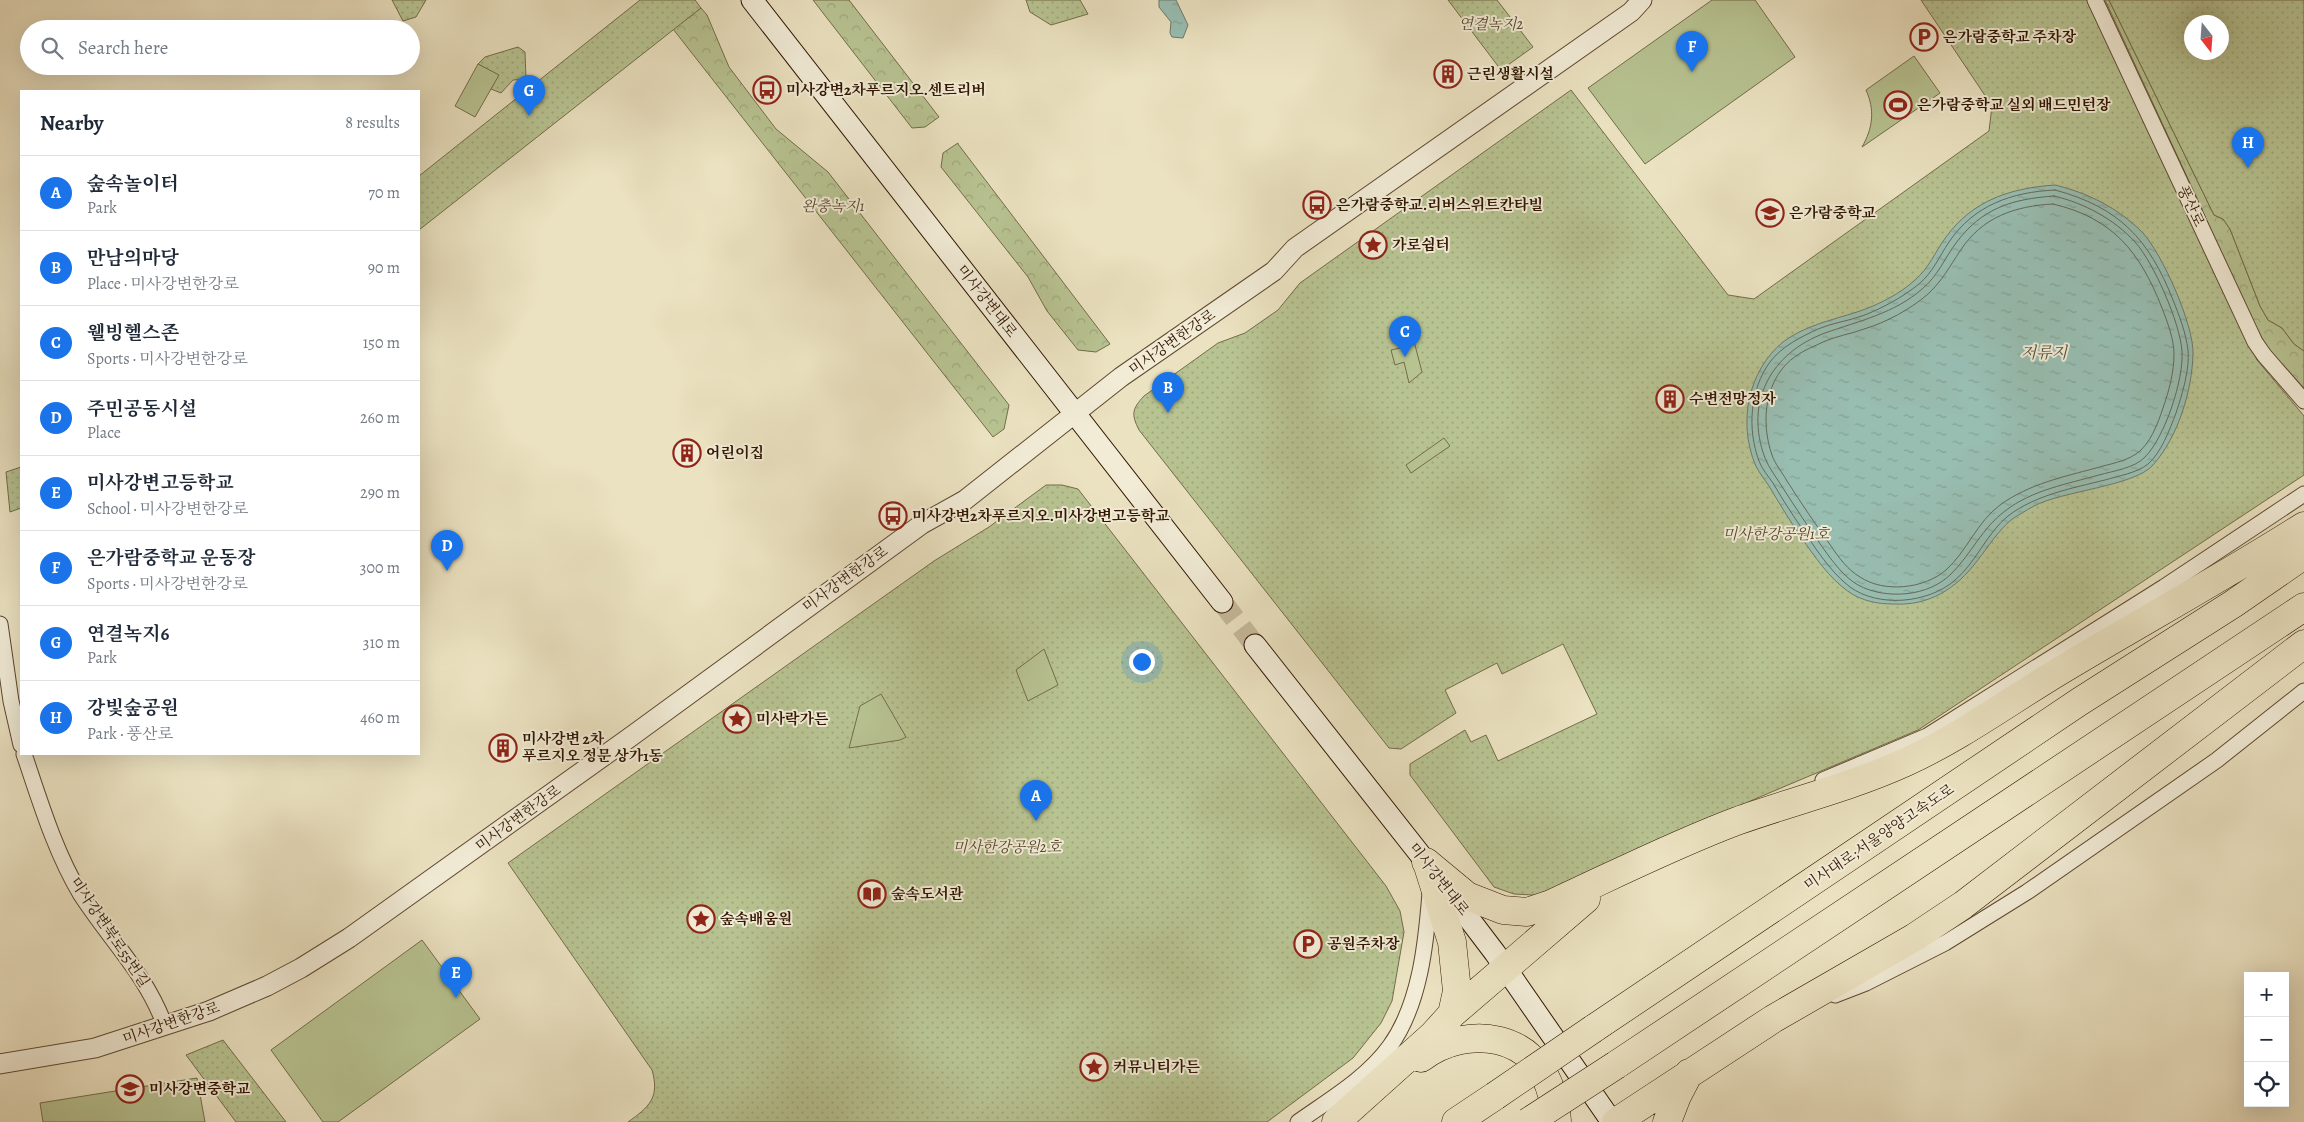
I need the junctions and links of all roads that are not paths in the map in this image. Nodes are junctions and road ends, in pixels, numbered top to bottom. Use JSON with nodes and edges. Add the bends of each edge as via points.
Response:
{"nodes":[{"id":1,"x":752,"y":0,"type":"edge"},
{"id":2,"x":1642,"y":0,"type":"edge"},
{"id":3,"x":2095,"y":0,"type":"edge"},
{"id":4,"x":2304,"y":401,"type":"edge"},
{"id":5,"x":1074,"y":414,"type":"junction"},
{"id":6,"x":2304,"y":494,"type":"edge"},
{"id":7,"x":2304,"y":526,"type":"edge"},
{"id":8,"x":2304,"y":555,"type":"edge"},
{"id":9,"x":1222,"y":602,"type":"tunnel mouth"},
{"id":10,"x":2304,"y":607,"type":"edge"},
{"id":11,"x":0,"y":624,"type":"edge"},
{"id":12,"x":2304,"y":644,"type":"edge"},
{"id":13,"x":1255,"y":645,"type":"tunnel mouth"},
{"id":14,"x":2304,"y":691,"type":"edge"},
{"id":15,"x":20,"y":741,"type":"edge"},
{"id":16,"x":24,"y":755,"type":"edge"},
{"id":17,"x":1692,"y":839,"type":"junction"},
{"id":18,"x":1429,"y":869,"type":"junction"},
{"id":19,"x":1623,"y":871,"type":"junction"},
{"id":20,"x":1506,"y":967,"type":"junction"},
{"id":21,"x":1452,"y":1014,"type":"junction"},
{"id":22,"x":1773,"y":1019,"type":"junction"},
{"id":23,"x":165,"y":1026,"type":"junction"},
{"id":24,"x":0,"y":1064,"type":"edge"},
{"id":25,"x":1690,"y":1072,"type":"junction"},
{"id":26,"x":1298,"y":1122,"type":"edge"},
{"id":27,"x":1337,"y":1122,"type":"edge"},
{"id":28,"x":1456,"y":1122,"type":"edge"},
{"id":29,"x":1528,"y":1122,"type":"edge"},
{"id":30,"x":1557,"y":1122,"type":"edge"},
{"id":31,"x":1612,"y":1122,"type":"edge"},
{"id":32,"x":1616,"y":1122,"type":"edge"},
{"id":33,"x":1667,"y":1122,"type":"edge"}],
"edges":[{"from":1,"to":5,"type":"main road","name":"미사강변대로"},
{"from":2,"to":5,"type":"street","name":"미사강변한강로","via":[[1631,12],[1344,212],[1295,248],[1274,270],[1121,377]]},
{"from":3,"to":4,"type":"street","name":"풍산로","via":[[2255,342]]},
{"from":5,"to":9,"type":"main road","name":"미사강변대로"},
{"from":5,"to":23,"type":"street","name":"미사강변한강로","via":[[965,500],[922,524],[349,938],[267,986]]},
{"from":6,"to":17,"type":"street","via":[[2164,587],[1927,736],[1736,813]]},
{"from":7,"to":17,"type":"highway","via":[[1960,733],[1906,762]]},
{"from":8,"to":28,"type":"highway","name":"미사대로;서울양양고속도로","bridge":true,"via":[[2071,707]]},
{"from":10,"to":29,"type":"highway","bridge":true},
{"from":11,"to":15,"type":"street"},
{"from":12,"to":22,"type":"highway","via":[[1963,905],[1915,937]]},
{"from":13,"to":18,"type":"main road","name":"미사강변대로"},
{"from":14,"to":22,"type":"street","via":[[2217,760],[2027,892],[1945,943],[1866,983]]},
{"from":16,"to":23,"type":"street","name":"미사강변북로55번길","via":[[69,872],[147,985]]},
{"from":17,"to":19,"type":"highway"},
{"from":18,"to":19,"type":"highway","via":[[1466,896],[1518,913],[1551,904]]},
{"from":18,"to":20,"type":"main road","name":"미사강변대로"},
{"from":18,"to":21,"type":"highway","via":[[1452,942],[1457,991]]},
{"from":18,"to":26,"type":"street","via":[[1428,921],[1410,1010],[1401,1029],[1374,1064]]},
{"from":19,"to":20,"type":"highway","via":[[1576,906]]},
{"from":20,"to":21,"type":"highway"},
{"from":20,"to":31,"type":"main road","name":"미사강변대로"},
{"from":21,"to":27,"type":"highway"},
{"from":22,"to":25,"type":"highway"},
{"from":23,"to":24,"type":"street","name":"미사강변한강로","via":[[95,1048]]},
{"from":25,"to":32,"type":"highway"},
{"from":25,"to":33,"type":"highway"},
{"from":27,"to":30,"type":"highway","via":[[1435,1048],[1454,1040],[1480,1037],[1513,1045],[1536,1062],[1549,1085]]}]}
